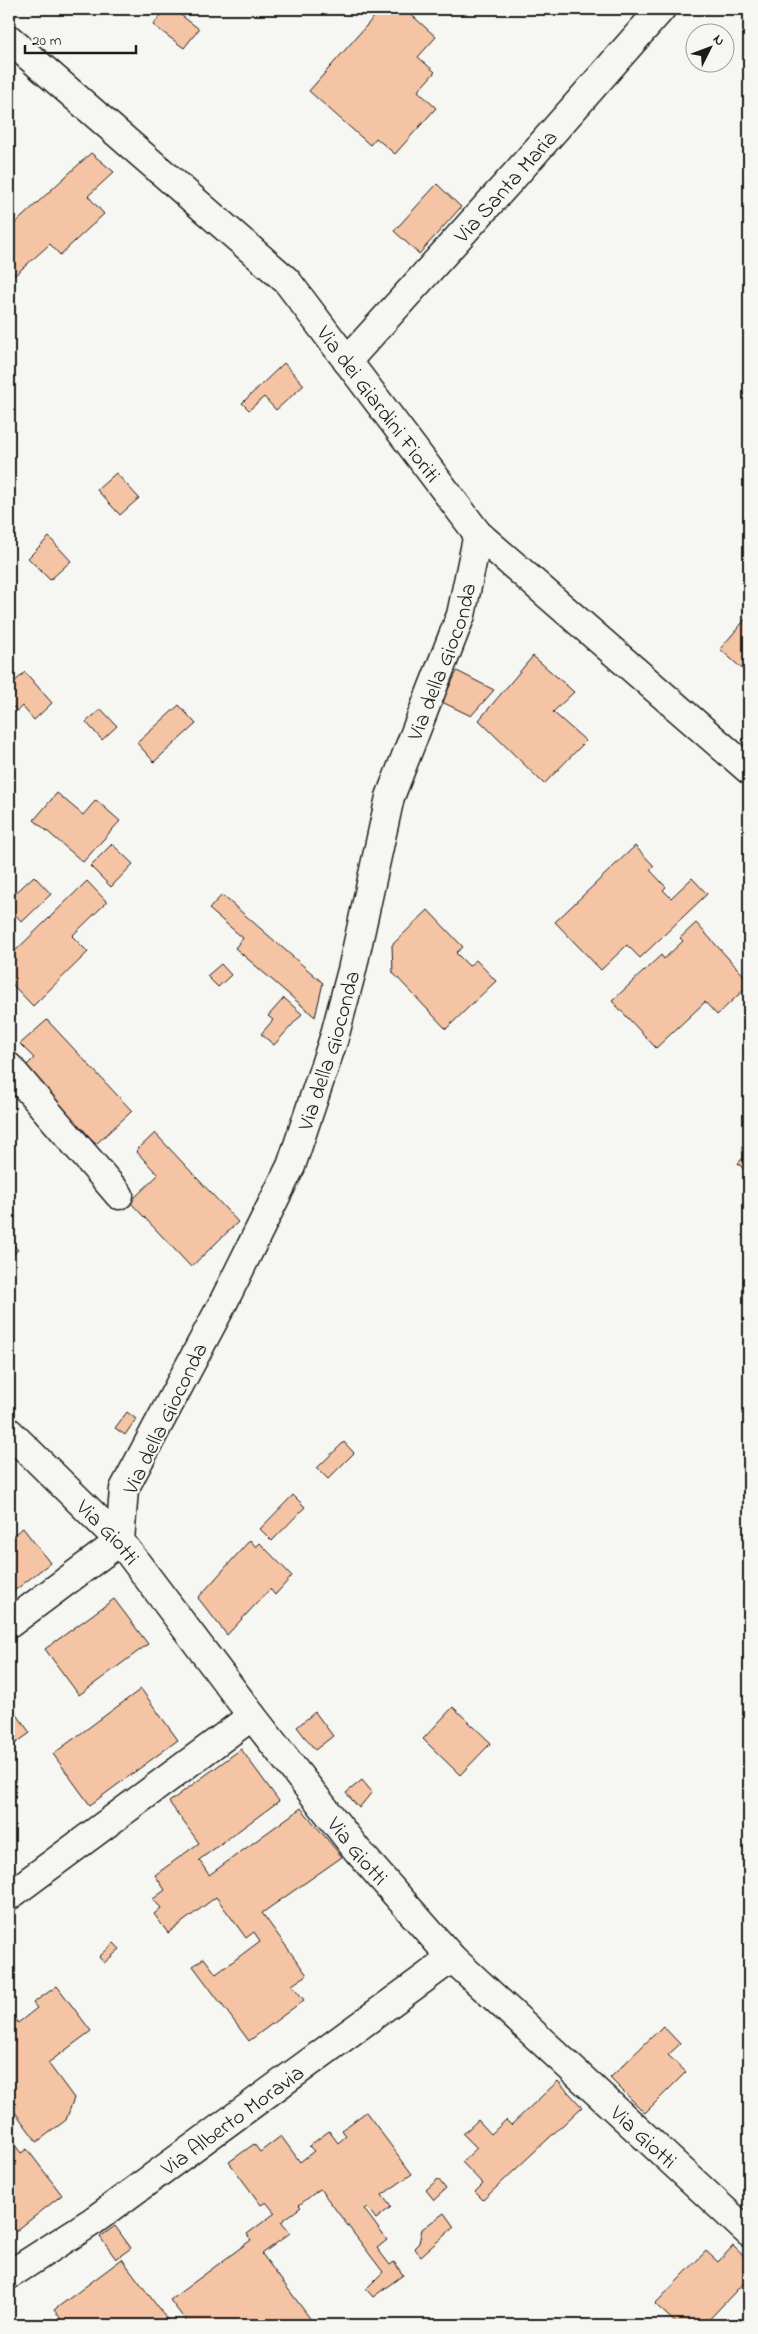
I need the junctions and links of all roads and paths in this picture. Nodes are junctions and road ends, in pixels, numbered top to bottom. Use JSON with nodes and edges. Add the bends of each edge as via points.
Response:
{"nodes":[{"id":1,"x":661,"y":9,"type":"edge"},
{"id":2,"x":9,"y":39,"type":"edge"},
{"id":3,"x":347,"y":361,"type":"junction"},
{"id":4,"x":478,"y":534,"type":"junction"},
{"id":5,"x":749,"y":770,"type":"edge"},
{"id":6,"x":9,"y":1067,"type":"edge"},
{"id":7,"x":119,"y":1195,"type":"dead end"},
{"id":8,"x":9,"y":1432,"type":"edge"},
{"id":9,"x":120,"y":1541,"type":"junction"},
{"id":10,"x":9,"y":1624,"type":"edge"},
{"id":11,"x":252,"y":1716,"type":"junction"},
{"id":12,"x":9,"y":1896,"type":"edge"},
{"id":13,"x":452,"y":1958,"type":"junction"},
{"id":14,"x":749,"y":2233,"type":"edge"},
{"id":15,"x":9,"y":2274,"type":"edge"}],
"edges":[{"from":1,"to":3,"type":"street","name":"Via Santa Maria"},
{"from":2,"to":3,"type":"street","name":"Via dei Giardini Fioriti","via":[[287,281]]},
{"from":3,"to":4,"type":"street","name":"Via dei Giardini Fioriti"},
{"from":4,"to":5,"type":"street","name":"Via dei Giardini Fioriti"},
{"from":4,"to":9,"type":"street","name":"Via della Gioconda","via":[[461,614],[390,797],[334,1038],[291,1166],[223,1303],[124,1489]]},
{"from":6,"to":7,"type":"street"},
{"from":8,"to":9,"type":"street","name":"Via Giotti"},
{"from":9,"to":10,"type":"street"},
{"from":9,"to":11,"type":"street","name":"Via Giotti"},
{"from":11,"to":12,"type":"street"},
{"from":11,"to":13,"type":"street","name":"Via Giotti","via":[[357,1850]]},
{"from":13,"to":14,"type":"street","name":"Via Giotti"},
{"from":13,"to":15,"type":"street","name":"Via Alberto Moravia","via":[[93,2221]]}]}
